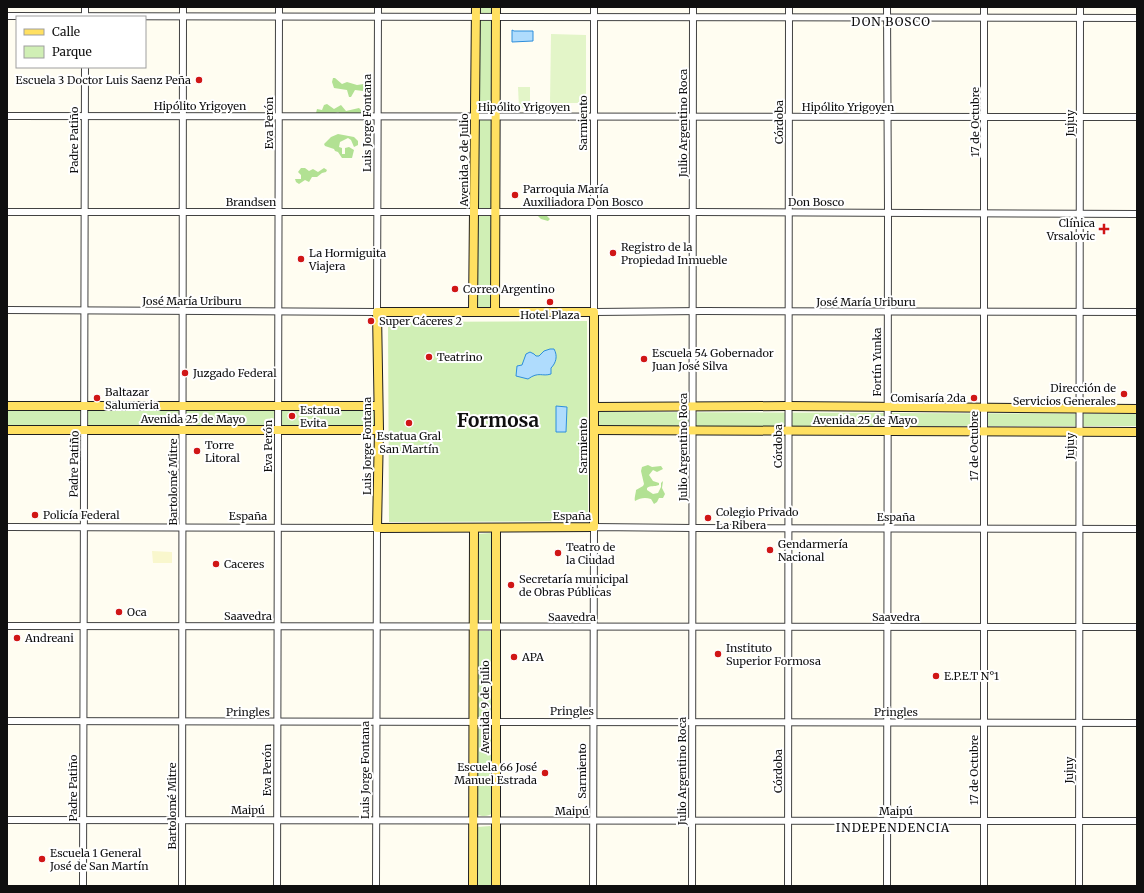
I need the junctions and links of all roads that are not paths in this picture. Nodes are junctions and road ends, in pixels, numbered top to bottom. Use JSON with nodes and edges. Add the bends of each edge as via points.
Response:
{"nodes":[{"id":1,"x":85,"y":7,"type":"edge"},
{"id":2,"x":183,"y":7,"type":"edge"},
{"id":3,"x":279,"y":7,"type":"edge"},
{"id":4,"x":378,"y":7,"type":"edge"},
{"id":5,"x":476,"y":7,"type":"edge"},
{"id":6,"x":496,"y":7,"type":"edge"},
{"id":7,"x":594,"y":7,"type":"edge"},
{"id":8,"x":693,"y":7,"type":"edge"},
{"id":9,"x":789,"y":7,"type":"edge"},
{"id":10,"x":887,"y":7,"type":"edge"},
{"id":11,"x":984,"y":7,"type":"edge"},
{"id":12,"x":1080,"y":7,"type":"edge"},
{"id":13,"x":7,"y":16,"type":"edge"},
{"id":14,"x":85,"y":16,"type":"edge"},
{"id":15,"x":146,"y":17,"type":"edge"},
{"id":16,"x":184,"y":17,"type":"junction"},
{"id":17,"x":279,"y":17,"type":"junction"},
{"id":18,"x":378,"y":17,"type":"junction"},
{"id":19,"x":496,"y":17,"type":"junction"},
{"id":20,"x":693,"y":17,"type":"junction"},
{"id":21,"x":476,"y":18,"type":"junction"},
{"id":22,"x":594,"y":18,"type":"junction"},
{"id":23,"x":789,"y":18,"type":"junction"},
{"id":24,"x":887,"y":18,"type":"junction"},
{"id":25,"x":984,"y":18,"type":"junction"},
{"id":26,"x":1080,"y":18,"type":"junction"},
{"id":27,"x":1137,"y":18,"type":"edge"},
{"id":28,"x":84,"y":68,"type":"edge"},
{"id":29,"x":7,"y":116,"type":"edge"},
{"id":30,"x":84,"y":116,"type":"junction"},
{"id":31,"x":183,"y":116,"type":"junction"},
{"id":32,"x":278,"y":116,"type":"junction"},
{"id":33,"x":693,"y":116,"type":"junction"},
{"id":34,"x":378,"y":117,"type":"junction"},
{"id":35,"x":475,"y":117,"type":"junction"},
{"id":36,"x":496,"y":117,"type":"junction"},
{"id":37,"x":594,"y":117,"type":"junction"},
{"id":38,"x":788,"y":117,"type":"junction"},
{"id":39,"x":888,"y":117,"type":"junction"},
{"id":40,"x":985,"y":117,"type":"junction"},
{"id":41,"x":1080,"y":117,"type":"junction"},
{"id":42,"x":1137,"y":117,"type":"edge"},
{"id":43,"x":7,"y":212,"type":"edge"},
{"id":44,"x":84,"y":212,"type":"junction"},
{"id":45,"x":183,"y":212,"type":"junction"},
{"id":46,"x":279,"y":212,"type":"junction"},
{"id":47,"x":378,"y":212,"type":"junction"},
{"id":48,"x":475,"y":212,"type":"junction"},
{"id":49,"x":495,"y":212,"type":"junction"},
{"id":50,"x":594,"y":212,"type":"junction"},
{"id":51,"x":694,"y":212,"type":"junction"},
{"id":52,"x":789,"y":212,"type":"junction"},
{"id":53,"x":888,"y":212,"type":"junction"},
{"id":54,"x":984,"y":213,"type":"junction"},
{"id":55,"x":1080,"y":214,"type":"junction"},
{"id":56,"x":1137,"y":214,"type":"edge"},
{"id":57,"x":7,"y":310,"type":"edge"},
{"id":58,"x":84,"y":310,"type":"junction"},
{"id":59,"x":183,"y":311,"type":"junction"},
{"id":60,"x":278,"y":311,"type":"junction"},
{"id":61,"x":693,"y":311,"type":"junction"},
{"id":62,"x":377,"y":312,"type":"junction"},
{"id":63,"x":473,"y":312,"type":"junction"},
{"id":64,"x":495,"y":312,"type":"junction"},
{"id":65,"x":594,"y":312,"type":"junction"},
{"id":66,"x":789,"y":312,"type":"junction"},
{"id":67,"x":888,"y":312,"type":"junction"},
{"id":68,"x":985,"y":312,"type":"junction"},
{"id":69,"x":1080,"y":312,"type":"junction"},
{"id":70,"x":1137,"y":312,"type":"edge"},
{"id":71,"x":7,"y":406,"type":"edge"},
{"id":72,"x":84,"y":406,"type":"junction"},
{"id":73,"x":183,"y":406,"type":"junction"},
{"id":74,"x":278,"y":406,"type":"junction"},
{"id":75,"x":378,"y":406,"type":"junction"},
{"id":76,"x":788,"y":406,"type":"junction"},
{"id":77,"x":594,"y":407,"type":"junction"},
{"id":78,"x":693,"y":407,"type":"junction"},
{"id":79,"x":887,"y":407,"type":"junction"},
{"id":80,"x":984,"y":408,"type":"junction"},
{"id":81,"x":1080,"y":409,"type":"junction"},
{"id":82,"x":1137,"y":409,"type":"edge"},
{"id":83,"x":7,"y":430,"type":"edge"},
{"id":84,"x":84,"y":430,"type":"junction"},
{"id":85,"x":183,"y":430,"type":"junction"},
{"id":86,"x":278,"y":430,"type":"junction"},
{"id":87,"x":378,"y":430,"type":"junction"},
{"id":88,"x":594,"y":430,"type":"junction"},
{"id":89,"x":693,"y":430,"type":"junction"},
{"id":90,"x":788,"y":431,"type":"junction"},
{"id":91,"x":887,"y":431,"type":"junction"},
{"id":92,"x":984,"y":432,"type":"junction"},
{"id":93,"x":1080,"y":432,"type":"junction"},
{"id":94,"x":1137,"y":432,"type":"edge"},
{"id":95,"x":7,"y":527,"type":"edge"},
{"id":96,"x":83,"y":527,"type":"junction"},
{"id":97,"x":183,"y":527,"type":"junction"},
{"id":98,"x":278,"y":527,"type":"junction"},
{"id":99,"x":594,"y":527,"type":"junction"},
{"id":100,"x":377,"y":528,"type":"junction"},
{"id":101,"x":474,"y":528,"type":"junction"},
{"id":102,"x":496,"y":528,"type":"junction"},
{"id":103,"x":693,"y":528,"type":"junction"},
{"id":104,"x":788,"y":528,"type":"junction"},
{"id":105,"x":887,"y":528,"type":"junction"},
{"id":106,"x":984,"y":529,"type":"junction"},
{"id":107,"x":1080,"y":529,"type":"junction"},
{"id":108,"x":1137,"y":529,"type":"edge"},
{"id":109,"x":83,"y":625,"type":"junction"},
{"id":110,"x":7,"y":626,"type":"edge"},
{"id":111,"x":182,"y":626,"type":"junction"},
{"id":112,"x":277,"y":626,"type":"junction"},
{"id":113,"x":473,"y":626,"type":"junction"},
{"id":114,"x":496,"y":626,"type":"junction"},
{"id":115,"x":787,"y":626,"type":"junction"},
{"id":116,"x":376,"y":627,"type":"junction"},
{"id":117,"x":593,"y":627,"type":"junction"},
{"id":118,"x":692,"y":627,"type":"junction"},
{"id":119,"x":887,"y":627,"type":"junction"},
{"id":120,"x":984,"y":627,"type":"junction"},
{"id":121,"x":1080,"y":628,"type":"junction"},
{"id":122,"x":1137,"y":628,"type":"edge"},
{"id":123,"x":7,"y":721,"type":"edge"},
{"id":124,"x":83,"y":721,"type":"junction"},
{"id":125,"x":593,"y":721,"type":"junction"},
{"id":126,"x":182,"y":722,"type":"junction"},
{"id":127,"x":278,"y":722,"type":"junction"},
{"id":128,"x":377,"y":722,"type":"junction"},
{"id":129,"x":474,"y":722,"type":"junction"},
{"id":130,"x":496,"y":722,"type":"junction"},
{"id":131,"x":692,"y":722,"type":"junction"},
{"id":132,"x":788,"y":722,"type":"junction"},
{"id":133,"x":888,"y":722,"type":"junction"},
{"id":134,"x":1079,"y":722,"type":"junction"},
{"id":135,"x":984,"y":723,"type":"junction"},
{"id":136,"x":1137,"y":723,"type":"edge"},
{"id":137,"x":7,"y":820,"type":"edge"},
{"id":138,"x":83,"y":820,"type":"junction"},
{"id":139,"x":182,"y":820,"type":"junction"},
{"id":140,"x":277,"y":820,"type":"junction"},
{"id":141,"x":376,"y":821,"type":"junction"},
{"id":142,"x":474,"y":821,"type":"junction"},
{"id":143,"x":496,"y":821,"type":"junction"},
{"id":144,"x":594,"y":821,"type":"junction"},
{"id":145,"x":692,"y":821,"type":"junction"},
{"id":146,"x":788,"y":821,"type":"junction"},
{"id":147,"x":886,"y":821,"type":"junction"},
{"id":148,"x":984,"y":821,"type":"junction"},
{"id":149,"x":1079,"y":821,"type":"junction"},
{"id":150,"x":1137,"y":821,"type":"edge"},
{"id":151,"x":83,"y":886,"type":"edge"},
{"id":152,"x":182,"y":886,"type":"edge"},
{"id":153,"x":278,"y":886,"type":"edge"},
{"id":154,"x":376,"y":886,"type":"edge"},
{"id":155,"x":473,"y":886,"type":"edge"},
{"id":156,"x":496,"y":886,"type":"edge"},
{"id":157,"x":593,"y":886,"type":"edge"},
{"id":158,"x":692,"y":886,"type":"edge"},
{"id":159,"x":788,"y":886,"type":"edge"},
{"id":160,"x":887,"y":886,"type":"edge"},
{"id":161,"x":984,"y":886,"type":"edge"},
{"id":162,"x":1079,"y":886,"type":"edge"}],
"edges":[{"from":1,"to":14,"type":"street"},
{"from":2,"to":16,"type":"street","name":"Bartolomé Mitre"},
{"from":3,"to":17,"type":"street","name":"Eva Perón"},
{"from":4,"to":18,"type":"street","name":"Luis Jorge Fontana"},
{"from":5,"to":21,"type":"main road","name":"Avenida 9 de Julio"},
{"from":6,"to":19,"type":"main road"},
{"from":7,"to":22,"type":"street","name":"Sarmiento"},
{"from":8,"to":20,"type":"street","name":"Julio Argentino Roca"},
{"from":9,"to":23,"type":"street","name":"Córdoba"},
{"from":10,"to":24,"type":"street","name":"Fortín Yunka"},
{"from":11,"to":25,"type":"street","name":"17 de Octubre"},
{"from":12,"to":26,"type":"street","name":"Jujuy"},
{"from":13,"to":14,"type":"street"},
{"from":15,"to":16,"type":"street"},
{"from":16,"to":17,"type":"street"},
{"from":16,"to":31,"type":"street","name":"Bartolomé Mitre"},
{"from":17,"to":18,"type":"street"},
{"from":17,"to":32,"type":"street","name":"Eva Perón"},
{"from":18,"to":21,"type":"street"},
{"from":18,"to":34,"type":"street","name":"Luis Jorge Fontana"},
{"from":19,"to":21,"type":"street"},
{"from":19,"to":22,"type":"street"},
{"from":19,"to":36,"type":"main road"},
{"from":20,"to":22,"type":"street"},
{"from":20,"to":23,"type":"street"},
{"from":20,"to":33,"type":"street","name":"Julio Argentino Roca"},
{"from":21,"to":35,"type":"main road","name":"Avenida 9 de Julio"},
{"from":22,"to":37,"type":"street","name":"Sarmiento"},
{"from":23,"to":24,"type":"street"},
{"from":23,"to":38,"type":"street","name":"Córdoba"},
{"from":24,"to":25,"type":"street"},
{"from":24,"to":39,"type":"street","name":"Fortín Yunka"},
{"from":25,"to":26,"type":"street"},
{"from":25,"to":40,"type":"street","name":"17 de Octubre"},
{"from":26,"to":27,"type":"street"},
{"from":26,"to":41,"type":"street","name":"Jujuy"},
{"from":28,"to":30,"type":"street","name":"Padre Patiño"},
{"from":29,"to":30,"type":"street","name":"Hipólito Yrigoyen"},
{"from":30,"to":31,"type":"street","name":"Hipólito Yrigoyen"},
{"from":30,"to":44,"type":"street","name":"Padre Patiño"},
{"from":31,"to":32,"type":"street","name":"Hipólito Yrigoyen"},
{"from":31,"to":45,"type":"street","name":"Bartolomé Mitre"},
{"from":32,"to":34,"type":"street","name":"Hipólito Yrigoyen"},
{"from":32,"to":46,"type":"street","name":"Eva Perón"},
{"from":33,"to":37,"type":"street","name":"Hipólito Yrigoyen"},
{"from":33,"to":38,"type":"street","name":"Hipólito Yrigoyen"},
{"from":33,"to":51,"type":"street","name":"Julio Argentino Roca"},
{"from":34,"to":35,"type":"street","name":"Hipólito Yrigoyen"},
{"from":34,"to":47,"type":"street","name":"Luis Jorge Fontana"},
{"from":35,"to":36,"type":"street","name":"Hipólito Yrigoyen"},
{"from":35,"to":48,"type":"main road","name":"Avenida 9 de Julio"},
{"from":36,"to":37,"type":"street","name":"Hipólito Yrigoyen"},
{"from":36,"to":49,"type":"main road"},
{"from":37,"to":50,"type":"street","name":"Sarmiento"},
{"from":38,"to":39,"type":"street","name":"Hipólito Yrigoyen"},
{"from":38,"to":52,"type":"street","name":"Córdoba"},
{"from":39,"to":40,"type":"street","name":"Hipólito Yrigoyen"},
{"from":39,"to":53,"type":"street","name":"Fortín Yunka"},
{"from":40,"to":41,"type":"street","name":"Hipólito Yrigoyen"},
{"from":40,"to":54,"type":"street","name":"17 de Octubre"},
{"from":41,"to":42,"type":"street","name":"Hipólito Yrigoyen"},
{"from":41,"to":55,"type":"street","name":"Jujuy"},
{"from":43,"to":44,"type":"street","name":"Brandsen"},
{"from":44,"to":45,"type":"street","name":"Brandsen"},
{"from":44,"to":58,"type":"street","name":"Padre Patiño"},
{"from":45,"to":46,"type":"street","name":"Brandsen"},
{"from":45,"to":59,"type":"street","name":"Bartolomé Mitre"},
{"from":46,"to":47,"type":"street","name":"Brandsen"},
{"from":46,"to":60,"type":"street","name":"Eva Perón"},
{"from":47,"to":48,"type":"street","name":"Brandsen"},
{"from":47,"to":62,"type":"street","name":"Luis Jorge Fontana"},
{"from":48,"to":49,"type":"street","name":"Brandsen"},
{"from":48,"to":63,"type":"main road","name":"Avenida 9 de Julio"},
{"from":49,"to":50,"type":"street","name":"Don Bosco"},
{"from":49,"to":64,"type":"main road"},
{"from":50,"to":51,"type":"street","name":"Don Bosco"},
{"from":50,"to":65,"type":"street","name":"Sarmiento"},
{"from":51,"to":52,"type":"street","name":"Don Bosco"},
{"from":51,"to":61,"type":"street","name":"Julio Argentino Roca"},
{"from":52,"to":53,"type":"street","name":"Don Bosco"},
{"from":52,"to":66,"type":"street","name":"Córdoba"},
{"from":53,"to":54,"type":"street","name":"Don Bosco"},
{"from":53,"to":67,"type":"street","name":"Fortín Yunka"},
{"from":54,"to":55,"type":"street","name":"Don Bosco"},
{"from":54,"to":68,"type":"street","name":"17 de Octubre"},
{"from":55,"to":56,"type":"street","name":"Don Bosco"},
{"from":55,"to":69,"type":"street","name":"Jujuy"},
{"from":57,"to":58,"type":"street","name":"José María Uriburu"},
{"from":58,"to":59,"type":"street","name":"José María Uriburu"},
{"from":58,"to":72,"type":"street","name":"Padre Patiño"},
{"from":59,"to":60,"type":"street","name":"José María Uriburu"},
{"from":59,"to":73,"type":"street","name":"Bartolomé Mitre"},
{"from":60,"to":62,"type":"street","name":"José María Uriburu"},
{"from":60,"to":74,"type":"street","name":"Eva Perón"},
{"from":61,"to":65,"type":"street","name":"José María Uriburu"},
{"from":61,"to":66,"type":"street","name":"José María Uriburu"},
{"from":61,"to":78,"type":"street","name":"Julio Argentino Roca"},
{"from":62,"to":63,"type":"main road"},
{"from":62,"to":75,"type":"main road","name":"Luis Jorge Fontana"},
{"from":63,"to":64,"type":"main road"},
{"from":64,"to":65,"type":"main road"},
{"from":65,"to":77,"type":"main road","name":"Sarmiento"},
{"from":66,"to":67,"type":"street","name":"José María Uriburu"},
{"from":66,"to":76,"type":"street","name":"Córdoba"},
{"from":67,"to":68,"type":"street","name":"José María Uriburu"},
{"from":67,"to":79,"type":"street","name":"Fortín Yunka"},
{"from":68,"to":69,"type":"street","name":"José María Uriburu"},
{"from":68,"to":80,"type":"street","name":"17 de Octubre"},
{"from":69,"to":70,"type":"street","name":"José María Uriburu"},
{"from":69,"to":81,"type":"street","name":"Jujuy"},
{"from":71,"to":72,"type":"main road","name":"Avenida 25 de Mayo"},
{"from":72,"to":73,"type":"main road","name":"Avenida 25 de Mayo"},
{"from":72,"to":84,"type":"street","name":"Padre Patiño"},
{"from":73,"to":74,"type":"main road","name":"Avenida 25 de Mayo"},
{"from":73,"to":85,"type":"street","name":"Bartolomé Mitre"},
{"from":74,"to":75,"type":"main road","name":"Avenida 25 de Mayo"},
{"from":74,"to":86,"type":"street","name":"Eva Perón"},
{"from":75,"to":87,"type":"main road","name":"Luis Jorge Fontana"},
{"from":76,"to":78,"type":"main road","name":"Avenida 25 de Mayo"},
{"from":76,"to":79,"type":"main road","name":"Avenida 25 de Mayo"},
{"from":76,"to":90,"type":"street","name":"Córdoba"},
{"from":77,"to":78,"type":"main road","name":"Avenida 25 de Mayo"},
{"from":77,"to":88,"type":"main road","name":"Sarmiento"},
{"from":78,"to":89,"type":"street","name":"Julio Argentino Roca"},
{"from":79,"to":80,"type":"main road","name":"Avenida 25 de Mayo"},
{"from":79,"to":91,"type":"street","name":"Fortín Yunka"},
{"from":80,"to":81,"type":"main road","name":"Avenida 25 de Mayo"},
{"from":80,"to":92,"type":"street","name":"17 de Octubre"},
{"from":81,"to":82,"type":"main road","name":"Avenida 25 de Mayo"},
{"from":81,"to":93,"type":"street","name":"Jujuy"},
{"from":83,"to":84,"type":"main road","name":"Avenida 25 de Mayo"},
{"from":84,"to":85,"type":"main road","name":"Avenida 25 de Mayo"},
{"from":84,"to":96,"type":"street","name":"Padre Patiño"},
{"from":85,"to":86,"type":"main road","name":"Avenida 25 de Mayo"},
{"from":85,"to":97,"type":"street","name":"Bartolomé Mitre"},
{"from":86,"to":87,"type":"main road","name":"Avenida 25 de Mayo"},
{"from":86,"to":98,"type":"street","name":"Eva Perón"},
{"from":87,"to":100,"type":"main road","name":"Luis Jorge Fontana"},
{"from":88,"to":89,"type":"main road","name":"Avenida 25 de Mayo"},
{"from":88,"to":99,"type":"main road","name":"Sarmiento"},
{"from":89,"to":90,"type":"main road","name":"Avenida 25 de Mayo"},
{"from":89,"to":103,"type":"street","name":"Julio Argentino Roca"},
{"from":90,"to":91,"type":"main road","name":"Avenida 25 de Mayo"},
{"from":90,"to":104,"type":"street","name":"Córdoba"},
{"from":91,"to":92,"type":"main road","name":"Avenida 25 de Mayo"},
{"from":91,"to":105,"type":"street","name":"Fortín Yunka"},
{"from":92,"to":93,"type":"main road","name":"Avenida 25 de Mayo"},
{"from":92,"to":106,"type":"street","name":"17 de Octubre"},
{"from":93,"to":94,"type":"main road","name":"Avenida 25 de Mayo"},
{"from":93,"to":107,"type":"street","name":"Jujuy"},
{"from":95,"to":96,"type":"street","name":"España"},
{"from":96,"to":97,"type":"street","name":"España"},
{"from":96,"to":109,"type":"street","name":"Padre Patiño"},
{"from":97,"to":98,"type":"street","name":"España"},
{"from":97,"to":111,"type":"street","name":"Bartolomé Mitre"},
{"from":98,"to":100,"type":"street","name":"España"},
{"from":98,"to":112,"type":"street","name":"Eva Perón"},
{"from":99,"to":102,"type":"main road","name":"España"},
{"from":99,"to":103,"type":"street","name":"España"},
{"from":99,"to":117,"type":"street","name":"Sarmiento"},
{"from":100,"to":101,"type":"main road","name":"España"},
{"from":100,"to":116,"type":"street","name":"Luis Jorge Fontana"},
{"from":101,"to":102,"type":"main road","name":"España"},
{"from":101,"to":113,"type":"main road","name":"Avenida 9 de Julio"},
{"from":102,"to":114,"type":"main road","name":"Avenida 9 de Julio"},
{"from":103,"to":104,"type":"street","name":"España"},
{"from":103,"to":118,"type":"street","name":"Julio Argentino Roca"},
{"from":104,"to":105,"type":"street","name":"España"},
{"from":104,"to":115,"type":"street","name":"Córdoba"},
{"from":105,"to":106,"type":"street","name":"España"},
{"from":105,"to":119,"type":"street","name":"Fortín Yunka"},
{"from":106,"to":107,"type":"street","name":"España"},
{"from":106,"to":120,"type":"street","name":"17 de Octubre"},
{"from":107,"to":108,"type":"street","name":"España"},
{"from":107,"to":121,"type":"street","name":"Jujuy"},
{"from":109,"to":110,"type":"street","name":"Saavedra"},
{"from":109,"to":111,"type":"street","name":"Saavedra"},
{"from":109,"to":124,"type":"street","name":"Padre Patiño"},
{"from":111,"to":112,"type":"street","name":"Saavedra"},
{"from":111,"to":126,"type":"street","name":"Bartolomé Mitre"},
{"from":112,"to":116,"type":"street","name":"Saavedra"},
{"from":112,"to":127,"type":"street","name":"Eva Perón"},
{"from":113,"to":114,"type":"street","name":"Saavedra"},
{"from":113,"to":116,"type":"street","name":"Saavedra"},
{"from":113,"to":129,"type":"main road","name":"Avenida 9 de Julio"},
{"from":114,"to":117,"type":"street","name":"Saavedra"},
{"from":114,"to":130,"type":"main road","name":"Avenida 9 de Julio"},
{"from":115,"to":118,"type":"street","name":"Saavedra"},
{"from":115,"to":119,"type":"street","name":"Saavedra"},
{"from":115,"to":132,"type":"street","name":"Córdoba"},
{"from":116,"to":128,"type":"street","name":"Luis Jorge Fontana"},
{"from":117,"to":118,"type":"street","name":"Saavedra"},
{"from":117,"to":125,"type":"street","name":"Sarmiento"},
{"from":118,"to":131,"type":"street","name":"Julio Argentino Roca"},
{"from":119,"to":120,"type":"street","name":"Saavedra"},
{"from":119,"to":133,"type":"street","name":"Fortín Yunka"},
{"from":120,"to":121,"type":"street","name":"Saavedra"},
{"from":120,"to":135,"type":"street","name":"17 de Octubre"},
{"from":121,"to":122,"type":"street","name":"Saavedra"},
{"from":121,"to":134,"type":"street","name":"Jujuy"},
{"from":123,"to":124,"type":"street","name":"Pringles"},
{"from":124,"to":126,"type":"street","name":"Pringles"},
{"from":124,"to":138,"type":"street","name":"Padre Patiño"},
{"from":125,"to":130,"type":"street","name":"Pringles"},
{"from":125,"to":131,"type":"street","name":"Pringles"},
{"from":125,"to":144,"type":"street","name":"Sarmiento"},
{"from":126,"to":127,"type":"street","name":"Pringles"},
{"from":126,"to":139,"type":"street","name":"Bartolomé Mitre"},
{"from":127,"to":128,"type":"street","name":"Pringles"},
{"from":127,"to":140,"type":"street","name":"Eva Perón"},
{"from":128,"to":129,"type":"street","name":"Pringles"},
{"from":128,"to":141,"type":"street","name":"Luis Jorge Fontana"},
{"from":129,"to":130,"type":"street","name":"Pringles"},
{"from":129,"to":142,"type":"main road","name":"Avenida 9 de Julio"},
{"from":130,"to":143,"type":"main road","name":"Avenida 9 de Julio"},
{"from":131,"to":132,"type":"street","name":"Pringles"},
{"from":131,"to":145,"type":"street","name":"Julio Argentino Roca"},
{"from":132,"to":133,"type":"street","name":"Pringles"},
{"from":132,"to":146,"type":"street","name":"Córdoba"},
{"from":133,"to":135,"type":"street","name":"Pringles"},
{"from":133,"to":147,"type":"street","name":"Fortín Yunka"},
{"from":134,"to":135,"type":"street","name":"Pringles"},
{"from":134,"to":136,"type":"street","name":"Pringles"},
{"from":134,"to":149,"type":"street","name":"Jujuy"},
{"from":135,"to":148,"type":"street","name":"17 de Octubre"},
{"from":137,"to":138,"type":"street","name":"Maipú"},
{"from":138,"to":139,"type":"street","name":"Maipú"},
{"from":138,"to":151,"type":"street","name":"Padre Patiño"},
{"from":139,"to":140,"type":"street","name":"Maipú"},
{"from":139,"to":152,"type":"street","name":"Bartolomé Mitre"},
{"from":140,"to":141,"type":"street","name":"Maipú"},
{"from":140,"to":153,"type":"street","name":"Eva Perón"},
{"from":141,"to":142,"type":"street","name":"Maipú"},
{"from":141,"to":154,"type":"street","name":"Luis Jorge Fontana"},
{"from":142,"to":143,"type":"street","name":"Maipú"},
{"from":142,"to":155,"type":"main road","name":"Avenida 9 de Julio"},
{"from":143,"to":144,"type":"street","name":"Maipú"},
{"from":143,"to":156,"type":"main road","name":"Avenida 9 de Julio"},
{"from":144,"to":145,"type":"street","name":"Maipú"},
{"from":144,"to":157,"type":"street","name":"Sarmiento"},
{"from":145,"to":146,"type":"street","name":"Maipú"},
{"from":145,"to":158,"type":"street","name":"Julio Argentino Roca"},
{"from":146,"to":147,"type":"street","name":"Maipú"},
{"from":146,"to":159,"type":"street","name":"Córdoba"},
{"from":147,"to":148,"type":"street","name":"Maipú"},
{"from":147,"to":160,"type":"street","name":"Fortín Yunka"},
{"from":148,"to":149,"type":"street","name":"Maipú"},
{"from":148,"to":161,"type":"street","name":"17 de Octubre"},
{"from":149,"to":150,"type":"street","name":"Maipú"},
{"from":149,"to":162,"type":"street","name":"Jujuy"}]}
